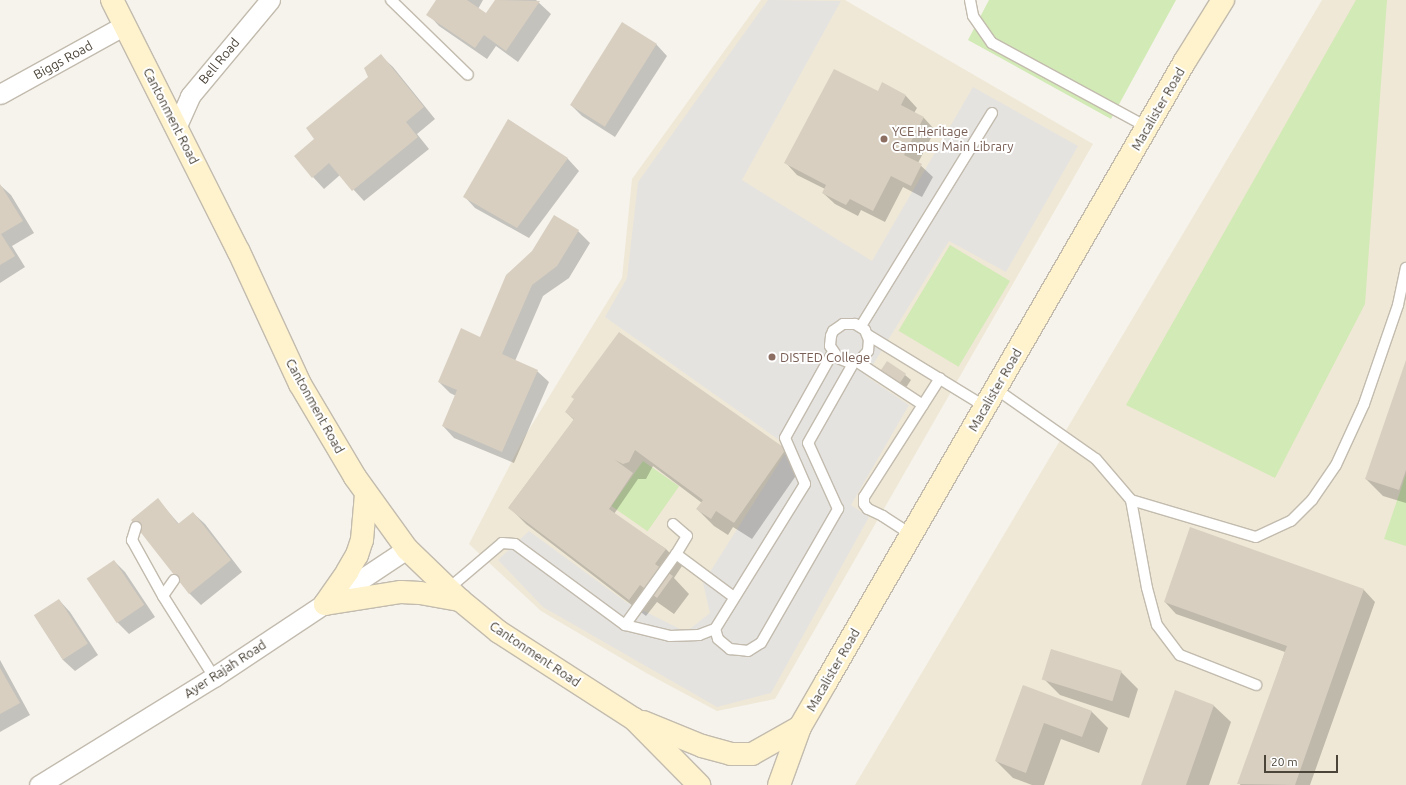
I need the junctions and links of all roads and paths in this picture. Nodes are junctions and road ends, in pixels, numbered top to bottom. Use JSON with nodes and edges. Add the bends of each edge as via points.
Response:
{"nodes":[{"id":1,"x":112,"y":0,"type":"edge"},
{"id":2,"x":270,"y":0,"type":"edge"},
{"id":3,"x":391,"y":0,"type":"edge"},
{"id":4,"x":970,"y":0,"type":"edge"},
{"id":5,"x":1223,"y":0,"type":"edge"},
{"id":6,"x":125,"y":25,"type":"junction"},
{"id":7,"x":468,"y":75,"type":"dead end"},
{"id":8,"x":0,"y":94,"type":"edge"},
{"id":9,"x":992,"y":113,"type":"dead end"},
{"id":10,"x":1147,"y":127,"type":"junction"},
{"id":11,"x":176,"y":128,"type":"junction"},
{"id":12,"x":1406,"y":268,"type":"edge"},
{"id":13,"x":860,"y":326,"type":"junction"},
{"id":14,"x":868,"y":335,"type":"junction"},
{"id":15,"x":833,"y":352,"type":"junction"},
{"id":16,"x":855,"y":361,"type":"junction"},
{"id":17,"x":940,"y":378,"type":"junction"},
{"id":18,"x":991,"y":398,"type":"junction"},
{"id":19,"x":923,"y":404,"type":"junction"},
{"id":20,"x":366,"y":494,"type":"junction"},
{"id":21,"x":1131,"y":500,"type":"junction"},
{"id":22,"x":672,"y":524,"type":"dead end"},
{"id":23,"x":136,"y":528,"type":"dead end"},
{"id":24,"x":912,"y":535,"type":"junction"},
{"id":25,"x":408,"y":549,"type":"junction"},
{"id":26,"x":676,"y":554,"type":"junction"},
{"id":27,"x":174,"y":580,"type":"dead end"},
{"id":28,"x":454,"y":594,"type":"junction"},
{"id":29,"x":164,"y":596,"type":"junction"},
{"id":30,"x":734,"y":597,"type":"junction"},
{"id":31,"x":325,"y":604,"type":"junction"},
{"id":32,"x":625,"y":625,"type":"junction"},
{"id":33,"x":715,"y":629,"type":"junction"},
{"id":34,"x":214,"y":677,"type":"junction"},
{"id":35,"x":1256,"y":685,"type":"dead end"},
{"id":36,"x":634,"y":719,"type":"junction"},
{"id":37,"x":800,"y":727,"type":"junction"},
{"id":38,"x":40,"y":785,"type":"edge"},
{"id":39,"x":699,"y":785,"type":"edge"},
{"id":40,"x":779,"y":785,"type":"edge"}],
"edges":[{"from":1,"to":6,"type":"main road","name":"Cantonment Road"},
{"from":2,"to":11,"type":"street","name":"Bell Road","via":[[190,96]]},
{"from":3,"to":7,"type":"lane"},
{"from":4,"to":10,"type":"lane","via":[[973,16],[992,44]]},
{"from":5,"to":10,"type":"main road","name":"Macalister Road"},
{"from":6,"to":8,"type":"street","name":"Biggs Road"},
{"from":6,"to":11,"type":"main road","name":"Cantonment Road"},
{"from":9,"to":13,"type":"lane"},
{"from":10,"to":18,"type":"main road","name":"Macalister Road"},
{"from":11,"to":20,"type":"main road","name":"Cantonment Road","via":[[239,252],[300,384]]},
{"from":12,"to":21,"type":"lane","via":[[1398,305],[1364,404],[1336,465],[1312,500],[1291,521],[1256,537]]},
{"from":13,"to":14,"type":"lane"},
{"from":13,"to":15,"type":"lane","via":[[849,323],[838,327],[831,336],[830,346]]},
{"from":14,"to":16,"type":"lane","via":[[868,351]]},
{"from":14,"to":17,"type":"lane"},
{"from":15,"to":16,"type":"lane","via":[[843,361]]},
{"from":15,"to":30,"type":"lane","via":[[785,438],[805,484]]},
{"from":16,"to":19,"type":"lane"},
{"from":16,"to":33,"type":"lane","via":[[808,443],[838,509],[761,643],[748,651],[730,650],[718,639]]},
{"from":17,"to":18,"type":"lane"},
{"from":17,"to":19,"type":"lane"},
{"from":18,"to":21,"type":"lane","via":[[1096,459]]},
{"from":18,"to":24,"type":"main road","name":"Macalister Road"},
{"from":19,"to":24,"type":"lane","via":[[864,497],[864,504],[868,509]]},
{"from":20,"to":25,"type":"main road","name":"Cantonment Road"},
{"from":20,"to":31,"type":"main road","via":[[362,540],[357,555]]},
{"from":21,"to":35,"type":"lane","via":[[1147,588],[1157,625],[1180,655]]},
{"from":22,"to":26,"type":"lane","via":[[687,536]]},
{"from":23,"to":29,"type":"lane","via":[[132,540]]},
{"from":24,"to":37,"type":"main road","name":"Macalister Road"},
{"from":25,"to":28,"type":"main road","name":"Cantonment Road"},
{"from":25,"to":31,"type":"street","name":"Ayer Rajah Road"},
{"from":26,"to":30,"type":"lane"},
{"from":26,"to":32,"type":"lane"},
{"from":27,"to":29,"type":"lane"},
{"from":28,"to":31,"type":"main road","via":[[401,592]]},
{"from":28,"to":32,"type":"lane","via":[[502,543],[515,544]]},
{"from":28,"to":36,"type":"main road","name":"Cantonment Road","via":[[499,632]]},
{"from":29,"to":34,"type":"lane"},
{"from":30,"to":33,"type":"lane"},
{"from":31,"to":34,"type":"street","name":"Ayer Rajah Road"},
{"from":32,"to":33,"type":"lane","via":[[670,636],[699,635]]},
{"from":34,"to":38,"type":"street","name":"Ayer Rajah Road"},
{"from":36,"to":37,"type":"main road","via":[[702,746],[731,754],[752,754]]},
{"from":36,"to":39,"type":"main road"},
{"from":37,"to":40,"type":"main road","name":"Macalister Road"}]}
